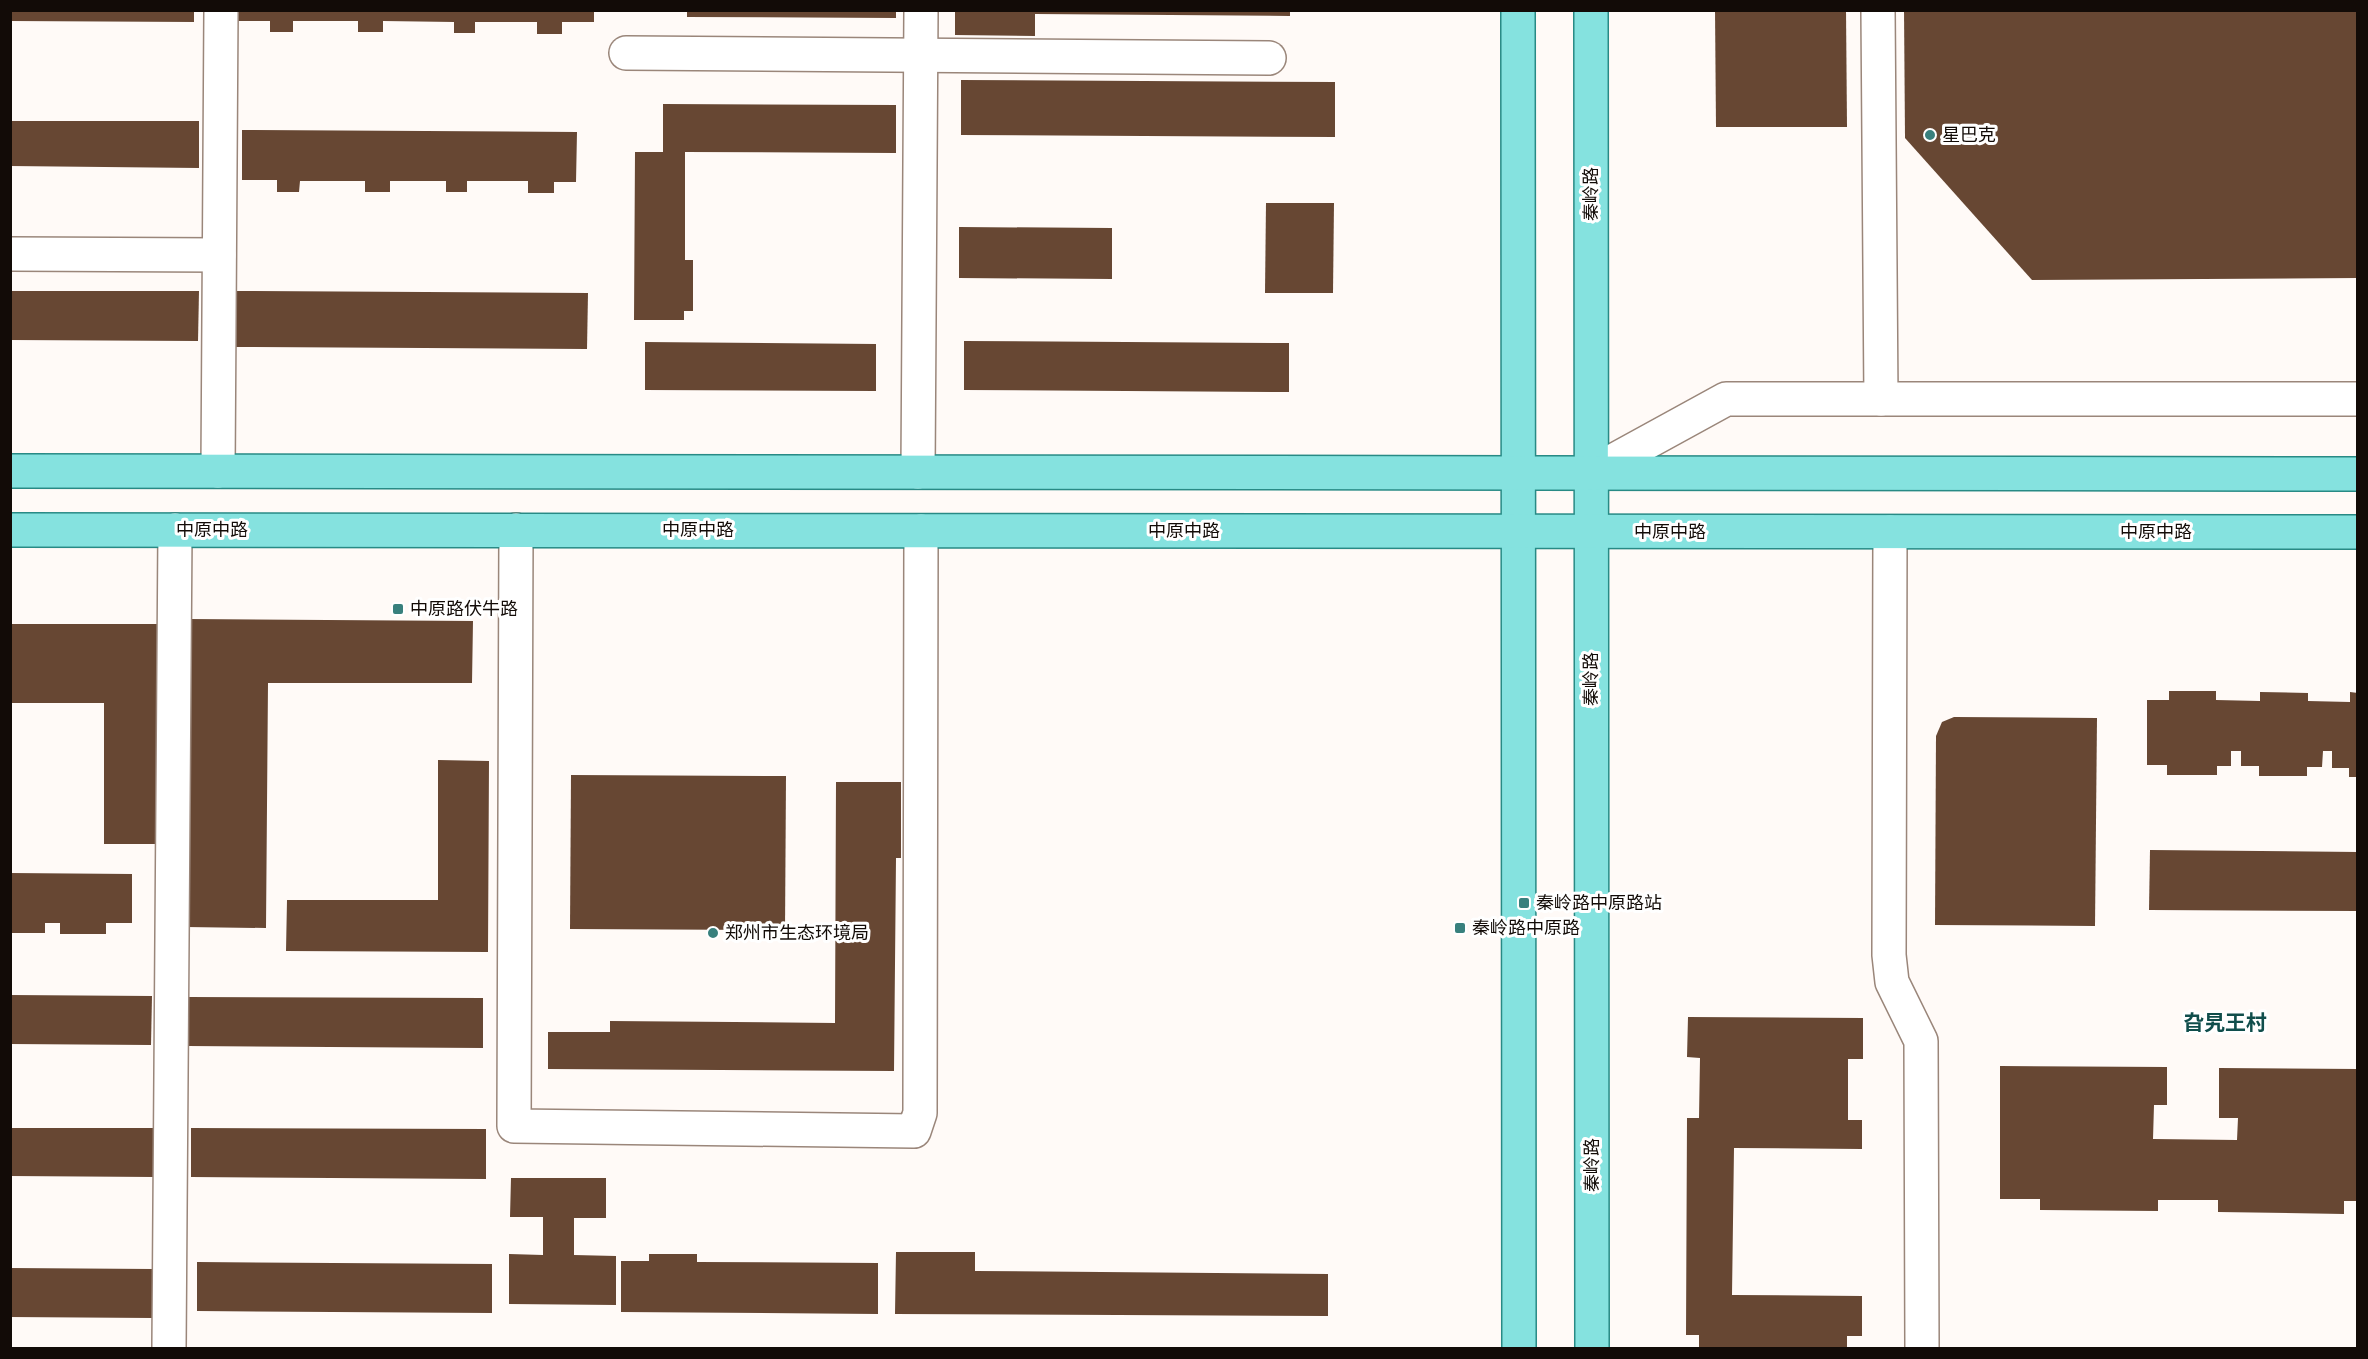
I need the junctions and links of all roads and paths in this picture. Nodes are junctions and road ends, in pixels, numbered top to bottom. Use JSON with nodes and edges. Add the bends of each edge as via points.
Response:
{"nodes":[{"id":1,"x":221,"y":10,"type":"edge"},
{"id":2,"x":921,"y":10,"type":"edge"},
{"id":3,"x":1518,"y":10,"type":"edge"},
{"id":4,"x":1591,"y":10,"type":"edge"},
{"id":5,"x":1878,"y":10,"type":"edge"},
{"id":6,"x":626,"y":53,"type":"dead end"},
{"id":7,"x":921,"y":56,"type":"junction"},
{"id":8,"x":1269,"y":58,"type":"dead end"},
{"id":9,"x":10,"y":254,"type":"edge"},
{"id":10,"x":219,"y":255,"type":"junction"},
{"id":11,"x":1881,"y":399,"type":"junction"},
{"id":12,"x":2358,"y":399,"type":"edge"},
{"id":13,"x":10,"y":471,"type":"edge"},
{"id":14,"x":218,"y":471,"type":"junction"},
{"id":15,"x":918,"y":472,"type":"junction"},
{"id":16,"x":1518,"y":473,"type":"junction"},
{"id":17,"x":1591,"y":473,"type":"junction"},
{"id":18,"x":2358,"y":474,"type":"edge"},
{"id":19,"x":10,"y":530,"type":"edge"},
{"id":20,"x":176,"y":530,"type":"junction"},
{"id":21,"x":516,"y":530,"type":"junction"},
{"id":22,"x":921,"y":531,"type":"junction"},
{"id":23,"x":1518,"y":531,"type":"junction"},
{"id":24,"x":1591,"y":531,"type":"junction"},
{"id":25,"x":1890,"y":532,"type":"junction"},
{"id":26,"x":2358,"y":532,"type":"edge"},
{"id":27,"x":169,"y":1348,"type":"edge"},
{"id":28,"x":1519,"y":1348,"type":"edge"},
{"id":29,"x":1592,"y":1348,"type":"edge"},
{"id":30,"x":1922,"y":1348,"type":"edge"}],
"edges":[{"from":1,"to":10,"type":"street"},
{"from":2,"to":7,"type":"street"},
{"from":3,"to":16,"type":"main road"},
{"from":4,"to":17,"type":"main road","name":"秦岭路"},
{"from":5,"to":11,"type":"street"},
{"from":6,"to":7,"type":"street"},
{"from":7,"to":8,"type":"street"},
{"from":7,"to":15,"type":"street"},
{"from":9,"to":10,"type":"street"},
{"from":10,"to":14,"type":"street"},
{"from":11,"to":12,"type":"street"},
{"from":11,"to":17,"type":"street","via":[[1726,399]]},
{"from":13,"to":14,"type":"main road"},
{"from":14,"to":15,"type":"main road"},
{"from":15,"to":16,"type":"main road"},
{"from":16,"to":17,"type":"main road"},
{"from":16,"to":23,"type":"main road"},
{"from":17,"to":18,"type":"main road"},
{"from":17,"to":24,"type":"main road","name":"秦岭路"},
{"from":19,"to":20,"type":"main road","name":"中原中路"},
{"from":20,"to":21,"type":"main road","name":"中原中路"},
{"from":20,"to":27,"type":"street"},
{"from":21,"to":22,"type":"main road","name":"中原中路"},
{"from":21,"to":22,"type":"street","via":[[514,1126],[914,1131],[920,1113]]},
{"from":22,"to":23,"type":"main road","name":"中原中路"},
{"from":23,"to":24,"type":"main road","name":"中原中路"},
{"from":23,"to":28,"type":"main road"},
{"from":24,"to":25,"type":"main road","name":"中原中路"},
{"from":24,"to":29,"type":"main road","name":"秦岭路"},
{"from":25,"to":26,"type":"main road","name":"中原中路"},
{"from":25,"to":30,"type":"street","via":[[1889,955],[1892,982],[1921,1041]]}]}
